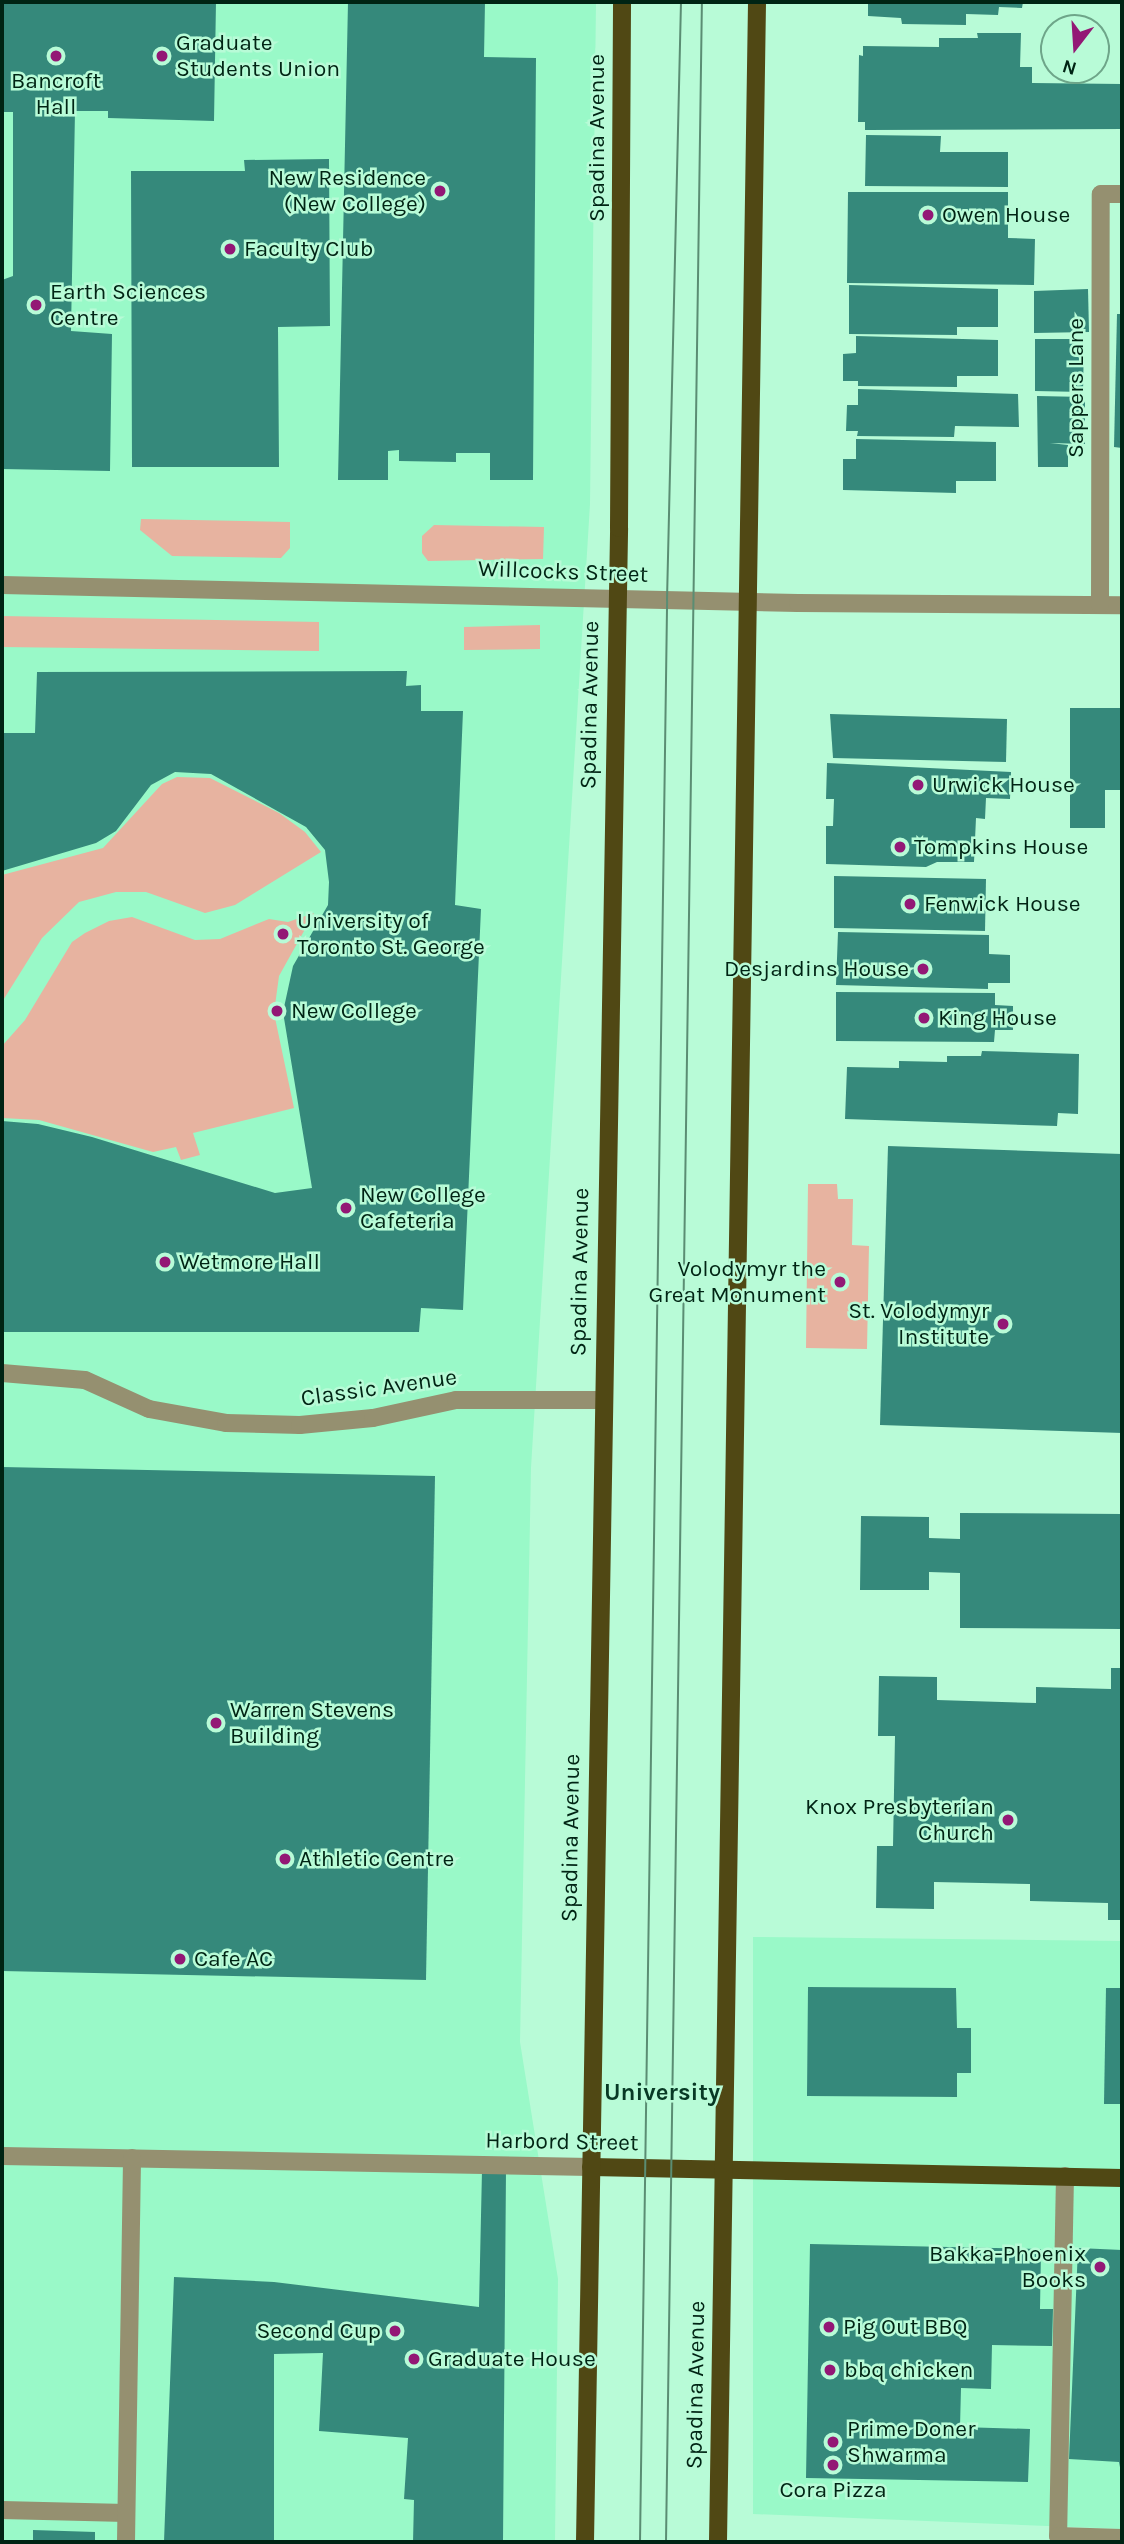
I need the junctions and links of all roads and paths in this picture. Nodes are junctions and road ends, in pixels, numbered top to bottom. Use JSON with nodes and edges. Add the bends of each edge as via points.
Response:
{"nodes":[{"id":1,"x":622,"y":2,"type":"edge"},
{"id":2,"x":757,"y":2,"type":"edge"},
{"id":3,"x":1122,"y":194,"type":"edge"},
{"id":4,"x":2,"y":585,"type":"edge"},
{"id":5,"x":617,"y":598,"type":"junction"},
{"id":6,"x":748,"y":602,"type":"junction"},
{"id":7,"x":1100,"y":605,"type":"junction"},
{"id":8,"x":1122,"y":605,"type":"edge"},
{"id":9,"x":2,"y":1373,"type":"edge"},
{"id":10,"x":603,"y":1400,"type":"junction"},
{"id":11,"x":2,"y":2155,"type":"edge"},
{"id":12,"x":132,"y":2158,"type":"junction"},
{"id":13,"x":591,"y":2167,"type":"junction"},
{"id":14,"x":724,"y":2169,"type":"junction"},
{"id":15,"x":1065,"y":2176,"type":"junction"},
{"id":16,"x":1122,"y":2178,"type":"edge"},
{"id":17,"x":2,"y":2510,"type":"edge"},
{"id":18,"x":126,"y":2513,"type":"junction"},
{"id":19,"x":1122,"y":2538,"type":"edge"},
{"id":20,"x":126,"y":2542,"type":"edge"},
{"id":21,"x":586,"y":2542,"type":"edge"},
{"id":22,"x":718,"y":2542,"type":"edge"}],
"edges":[{"from":1,"to":5,"type":"main road","name":"Spadina Avenue"},
{"from":2,"to":6,"type":"main road","name":"Spadina Avenue"},
{"from":3,"to":7,"type":"street","name":"Sappers Lane","via":[[1101,194]]},
{"from":4,"to":5,"type":"street","name":"Willcocks Street"},
{"from":5,"to":6,"type":"street","name":"Willcocks Street"},
{"from":5,"to":10,"type":"main road","name":"Spadina Avenue"},
{"from":6,"to":7,"type":"street","name":"Willcocks Street"},
{"from":6,"to":14,"type":"main road","name":"Spadina Avenue"},
{"from":7,"to":8,"type":"street","name":"Willcocks Street"},
{"from":9,"to":10,"type":"street","name":"Classic Avenue","via":[[85,1380],[149,1409],[226,1423],[300,1425],[373,1418],[456,1400]]},
{"from":10,"to":13,"type":"main road","name":"Spadina Avenue"},
{"from":11,"to":12,"type":"street","name":"Harbord Street"},
{"from":12,"to":13,"type":"street","name":"Harbord Street"},
{"from":12,"to":18,"type":"street"},
{"from":13,"to":14,"type":"main road","name":"Harbord Street"},
{"from":13,"to":21,"type":"main road","name":"Spadina Avenue"},
{"from":14,"to":15,"type":"main road","name":"Harbord Street"},
{"from":14,"to":22,"type":"main road","name":"Spadina Avenue"},
{"from":15,"to":16,"type":"main road","name":"Harbord Street"},
{"from":15,"to":19,"type":"street","via":[[1058,2536]]},
{"from":17,"to":18,"type":"street"},
{"from":18,"to":20,"type":"street"}]}
